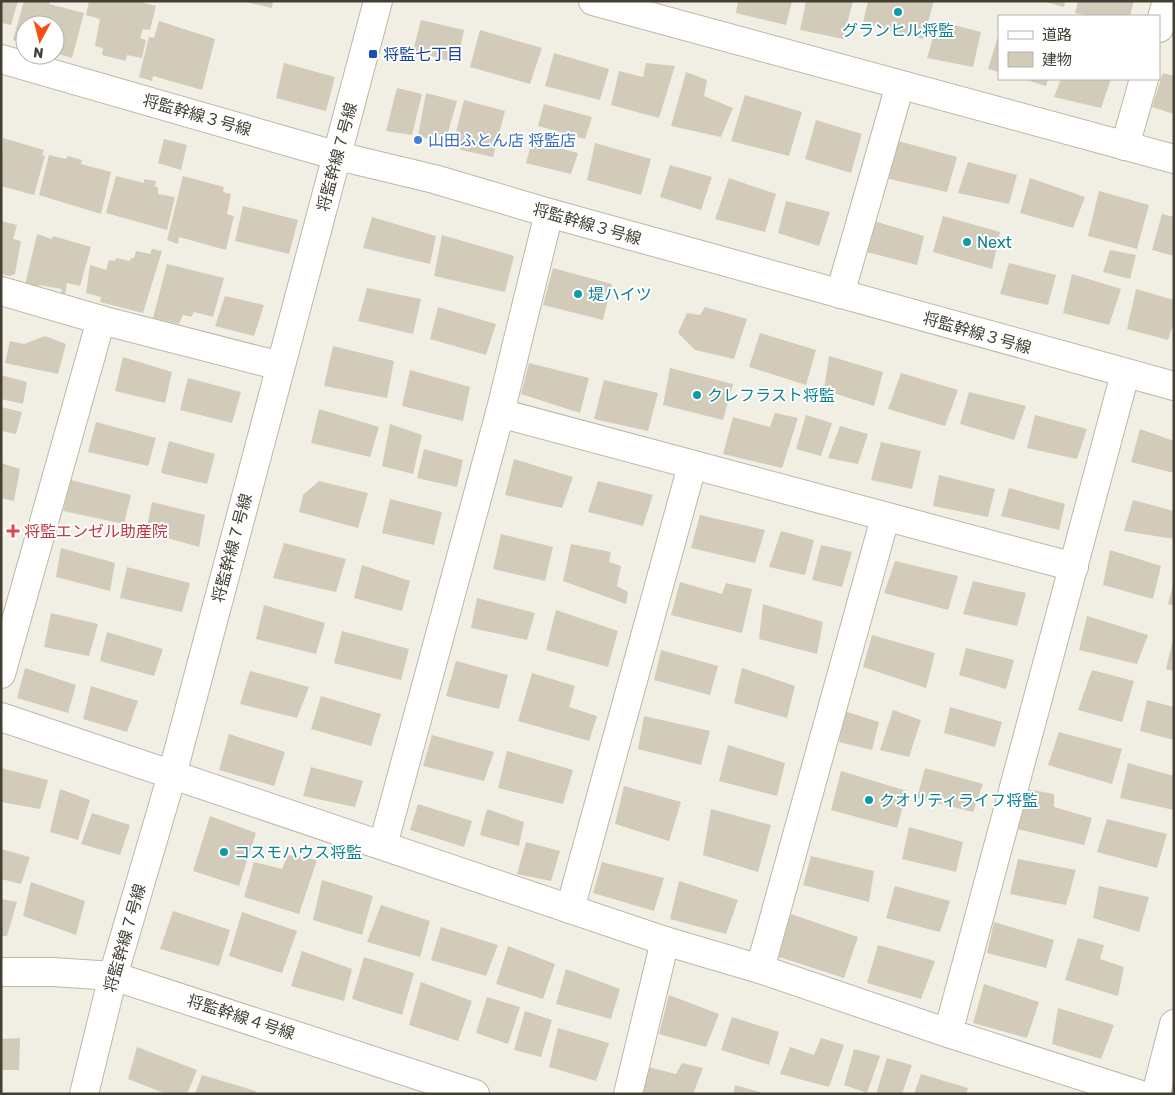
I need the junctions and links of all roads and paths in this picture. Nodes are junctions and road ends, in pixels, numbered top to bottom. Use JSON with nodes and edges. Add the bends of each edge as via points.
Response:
{"nodes":[{"id":1,"x":378,"y":1,"type":"edge"},
{"id":2,"x":593,"y":1,"type":"edge"},
{"id":3,"x":1166,"y":1,"type":"edge"},
{"id":4,"x":1160,"y":24,"type":"edge"},
{"id":5,"x":1,"y":59,"type":"edge"},
{"id":6,"x":1144,"y":80,"type":"edge"},
{"id":7,"x":900,"y":85,"type":"junction"},
{"id":8,"x":1125,"y":146,"type":"junction"},
{"id":9,"x":338,"y":156,"type":"junction"},
{"id":10,"x":1174,"y":159,"type":"edge"},
{"id":11,"x":549,"y":213,"type":"junction"},
{"id":12,"x":1,"y":291,"type":"edge"},
{"id":13,"x":840,"y":294,"type":"junction"},
{"id":14,"x":101,"y":320,"type":"junction"},
{"id":15,"x":280,"y":366,"type":"junction"},
{"id":16,"x":1125,"y":374,"type":"junction"},
{"id":17,"x":1174,"y":386,"type":"edge"},
{"id":18,"x":500,"y":413,"type":"junction"},
{"id":19,"x":692,"y":466,"type":"junction"},
{"id":20,"x":885,"y":518,"type":"junction"},
{"id":21,"x":1074,"y":567,"type":"junction"},
{"id":22,"x":1,"y":674,"type":"edge"},
{"id":23,"x":1,"y":717,"type":"edge"},
{"id":24,"x":172,"y":775,"type":"junction"},
{"id":25,"x":383,"y":845,"type":"junction"},
{"id":26,"x":570,"y":909,"type":"junction"},
{"id":27,"x":665,"y":941,"type":"junction"},
{"id":28,"x":760,"y":969,"type":"junction"},
{"id":29,"x":1,"y":972,"type":"edge"},
{"id":30,"x":113,"y":976,"type":"junction"},
{"id":31,"x":1174,"y":1024,"type":"edge"},
{"id":32,"x":948,"y":1033,"type":"junction"},
{"id":33,"x":84,"y":1094,"type":"edge"},
{"id":34,"x":474,"y":1094,"type":"edge"},
{"id":35,"x":628,"y":1094,"type":"edge"},
{"id":36,"x":1138,"y":1094,"type":"edge"},
{"id":37,"x":1156,"y":1094,"type":"edge"}],
"edges":[{"from":1,"to":9,"type":"street","name":"将監幹線７号線"},
{"from":2,"to":7,"type":"street"},
{"from":3,"to":4,"type":"street"},
{"from":5,"to":9,"type":"street","name":"将監幹線３号線"},
{"from":6,"to":8,"type":"street"},
{"from":7,"to":8,"type":"street"},
{"from":7,"to":13,"type":"street"},
{"from":8,"to":10,"type":"street"},
{"from":9,"to":11,"type":"street","name":"将監幹線３号線","via":[[434,179]]},
{"from":9,"to":15,"type":"street","name":"将監幹線７号線"},
{"from":11,"to":13,"type":"street","name":"将監幹線３号線"},
{"from":11,"to":18,"type":"street"},
{"from":12,"to":14,"type":"street"},
{"from":13,"to":16,"type":"street","name":"将監幹線３号線"},
{"from":14,"to":15,"type":"street"},
{"from":14,"to":22,"type":"street"},
{"from":15,"to":24,"type":"street","name":"将監幹線７号線"},
{"from":16,"to":17,"type":"street","name":"将監幹線３号線"},
{"from":16,"to":21,"type":"street"},
{"from":18,"to":19,"type":"street"},
{"from":18,"to":25,"type":"street"},
{"from":19,"to":20,"type":"street"},
{"from":19,"to":26,"type":"street"},
{"from":20,"to":21,"type":"street"},
{"from":20,"to":28,"type":"street"},
{"from":21,"to":32,"type":"street"},
{"from":23,"to":24,"type":"street"},
{"from":24,"to":25,"type":"street"},
{"from":24,"to":30,"type":"street","name":"将監幹線７号線"},
{"from":25,"to":26,"type":"street"},
{"from":26,"to":27,"type":"street"},
{"from":27,"to":28,"type":"street"},
{"from":27,"to":35,"type":"street"},
{"from":28,"to":32,"type":"street"},
{"from":29,"to":30,"type":"street","name":"将監幹線４号線"},
{"from":30,"to":33,"type":"street","name":"将監幹線７号線"},
{"from":30,"to":34,"type":"street","name":"将監幹線４号線"},
{"from":31,"to":37,"type":"street"},
{"from":32,"to":36,"type":"street"}]}
